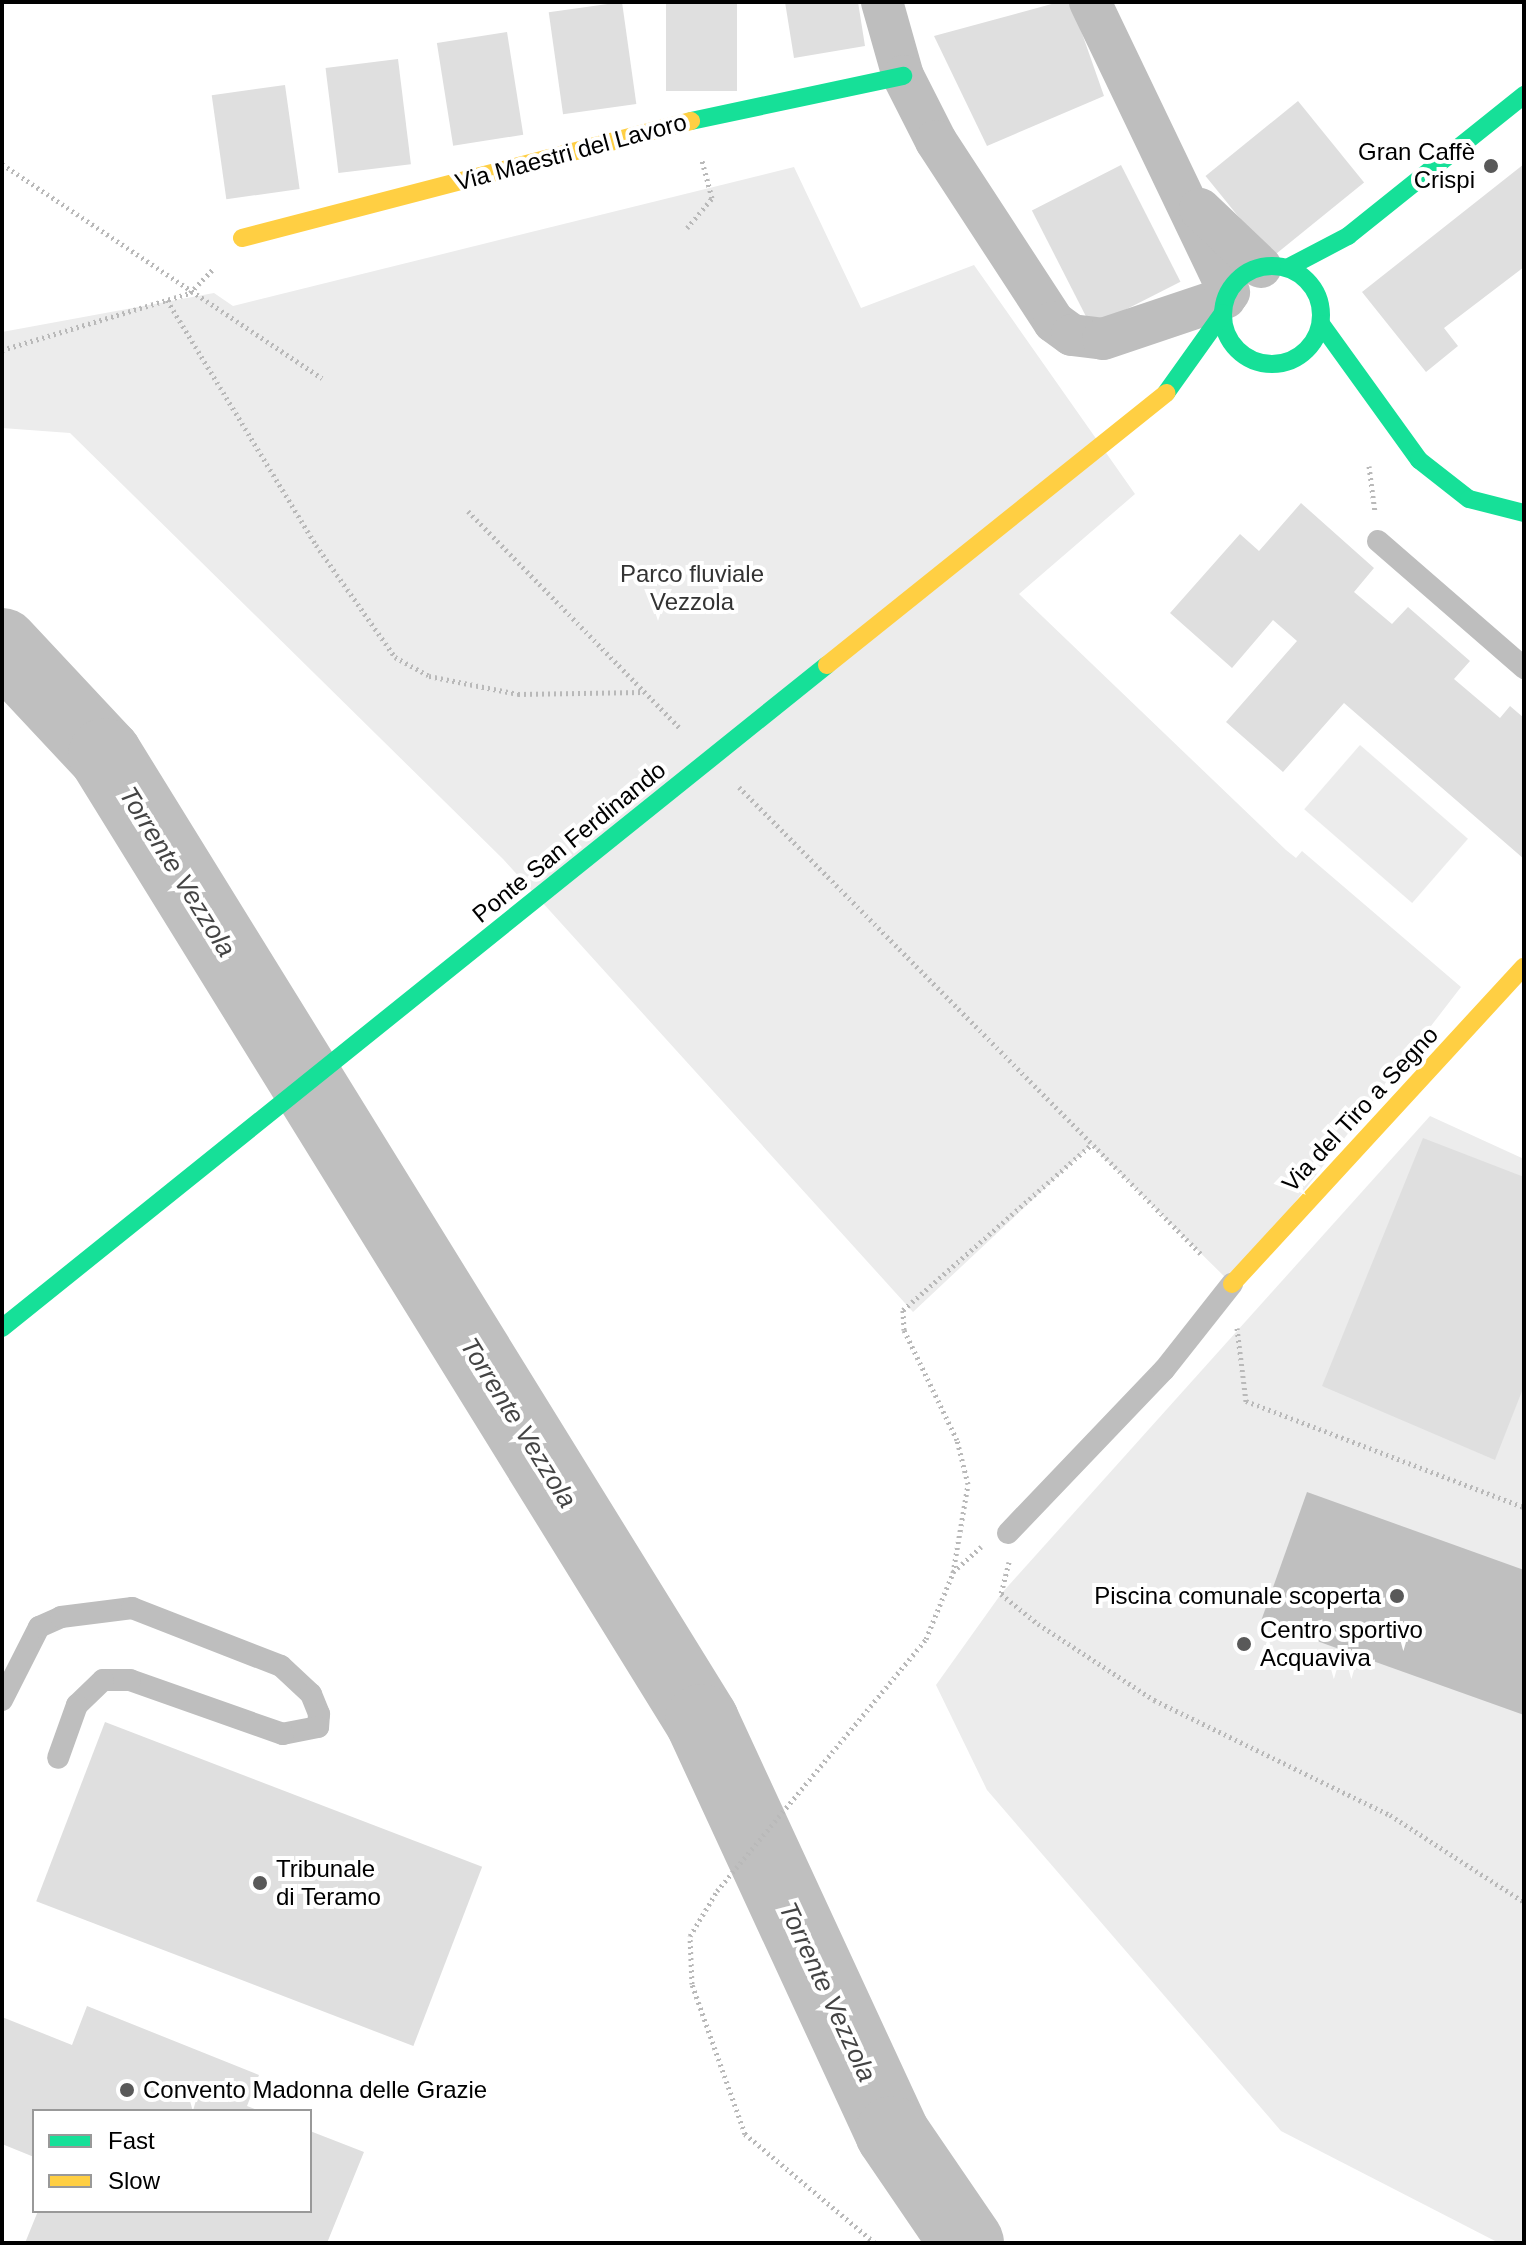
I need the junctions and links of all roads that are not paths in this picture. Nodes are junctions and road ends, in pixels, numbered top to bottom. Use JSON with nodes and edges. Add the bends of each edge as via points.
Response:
{"nodes":[{"id":1,"x":882,"y":2,"type":"edge"},
{"id":2,"x":1090,"y":2,"type":"edge"},
{"id":3,"x":903,"y":76,"type":"junction"},
{"id":4,"x":1524,"y":95,"type":"edge"},
{"id":5,"x":1187,"y":197,"type":"junction"},
{"id":6,"x":1348,"y":236,"type":"junction"},
{"id":7,"x":242,"y":238,"type":"dead end"},
{"id":8,"x":1275,"y":267,"type":"junction"},
{"id":9,"x":1319,"y":297,"type":"junction"},
{"id":10,"x":1225,"y":301,"type":"junction"},
{"id":11,"x":1321,"y":324,"type":"junction"},
{"id":12,"x":1250,"y":360,"type":"junction"},
{"id":13,"x":1277,"y":364,"type":"junction"},
{"id":14,"x":1226,"y":371,"type":"dead end"},
{"id":15,"x":1356,"y":378,"type":"junction"},
{"id":16,"x":1201,"y":383,"type":"dead end"},
{"id":17,"x":1166,"y":393,"type":"junction"},
{"id":18,"x":1524,"y":513,"type":"edge"},
{"id":19,"x":1378,"y":541,"type":"dead end"},
{"id":20,"x":1524,"y":668,"type":"edge"},
{"id":21,"x":1524,"y":967,"type":"edge"},
{"id":22,"x":1232,"y":1284,"type":"joint"},
{"id":23,"x":2,"y":1328,"type":"edge"},
{"id":24,"x":1008,"y":1533,"type":"road end"},
{"id":25,"x":2,"y":1700,"type":"edge"},
{"id":26,"x":58,"y":1758,"type":"dead end"}],
"edges":[{"from":1,"to":3,"type":"street"},
{"from":2,"to":5,"type":"street"},
{"from":3,"to":7,"type":"street","name":"Via Maestri del Lavoro","via":[[692,120]]},
{"from":3,"to":10,"type":"street","via":[[1036,302],[1072,335],[1103,339]]},
{"from":4,"to":6,"type":"street"},
{"from":5,"to":8,"type":"street"},
{"from":5,"to":10,"type":"street"},
{"from":6,"to":8,"type":"street"},
{"from":6,"to":9,"type":"street"},
{"from":8,"to":9,"type":"street"},
{"from":8,"to":10,"type":"street"},
{"from":9,"to":11,"type":"street"},
{"from":10,"to":12,"type":"street","via":[[1229,340]]},
{"from":10,"to":17,"type":"street","name":"Ponte San Ferdinando"},
{"from":11,"to":13,"type":"street","via":[[1302,354]]},
{"from":11,"to":15,"type":"street"},
{"from":12,"to":13,"type":"street"},
{"from":12,"to":14,"type":"street"},
{"from":13,"to":15,"type":"street"},
{"from":15,"to":18,"type":"street","via":[[1419,460],[1469,499]]},
{"from":16,"to":17,"type":"street","name":"Ponte San Ferdinando"},
{"from":17,"to":23,"type":"street","name":"Ponte San Ferdinando","bridge":true},
{"from":19,"to":20,"type":"lane"},
{"from":21,"to":22,"type":"street","name":"Via del Tiro a Segno"},
{"from":22,"to":24,"type":"lane","via":[[1164,1370]]},
{"from":25,"to":26,"type":"lane","via":[[39,1627],[61,1617],[132,1608],[281,1666],[311,1694],[319,1714],[311,1731],[283,1734],[130,1680],[103,1680],[77,1705]]}]}
